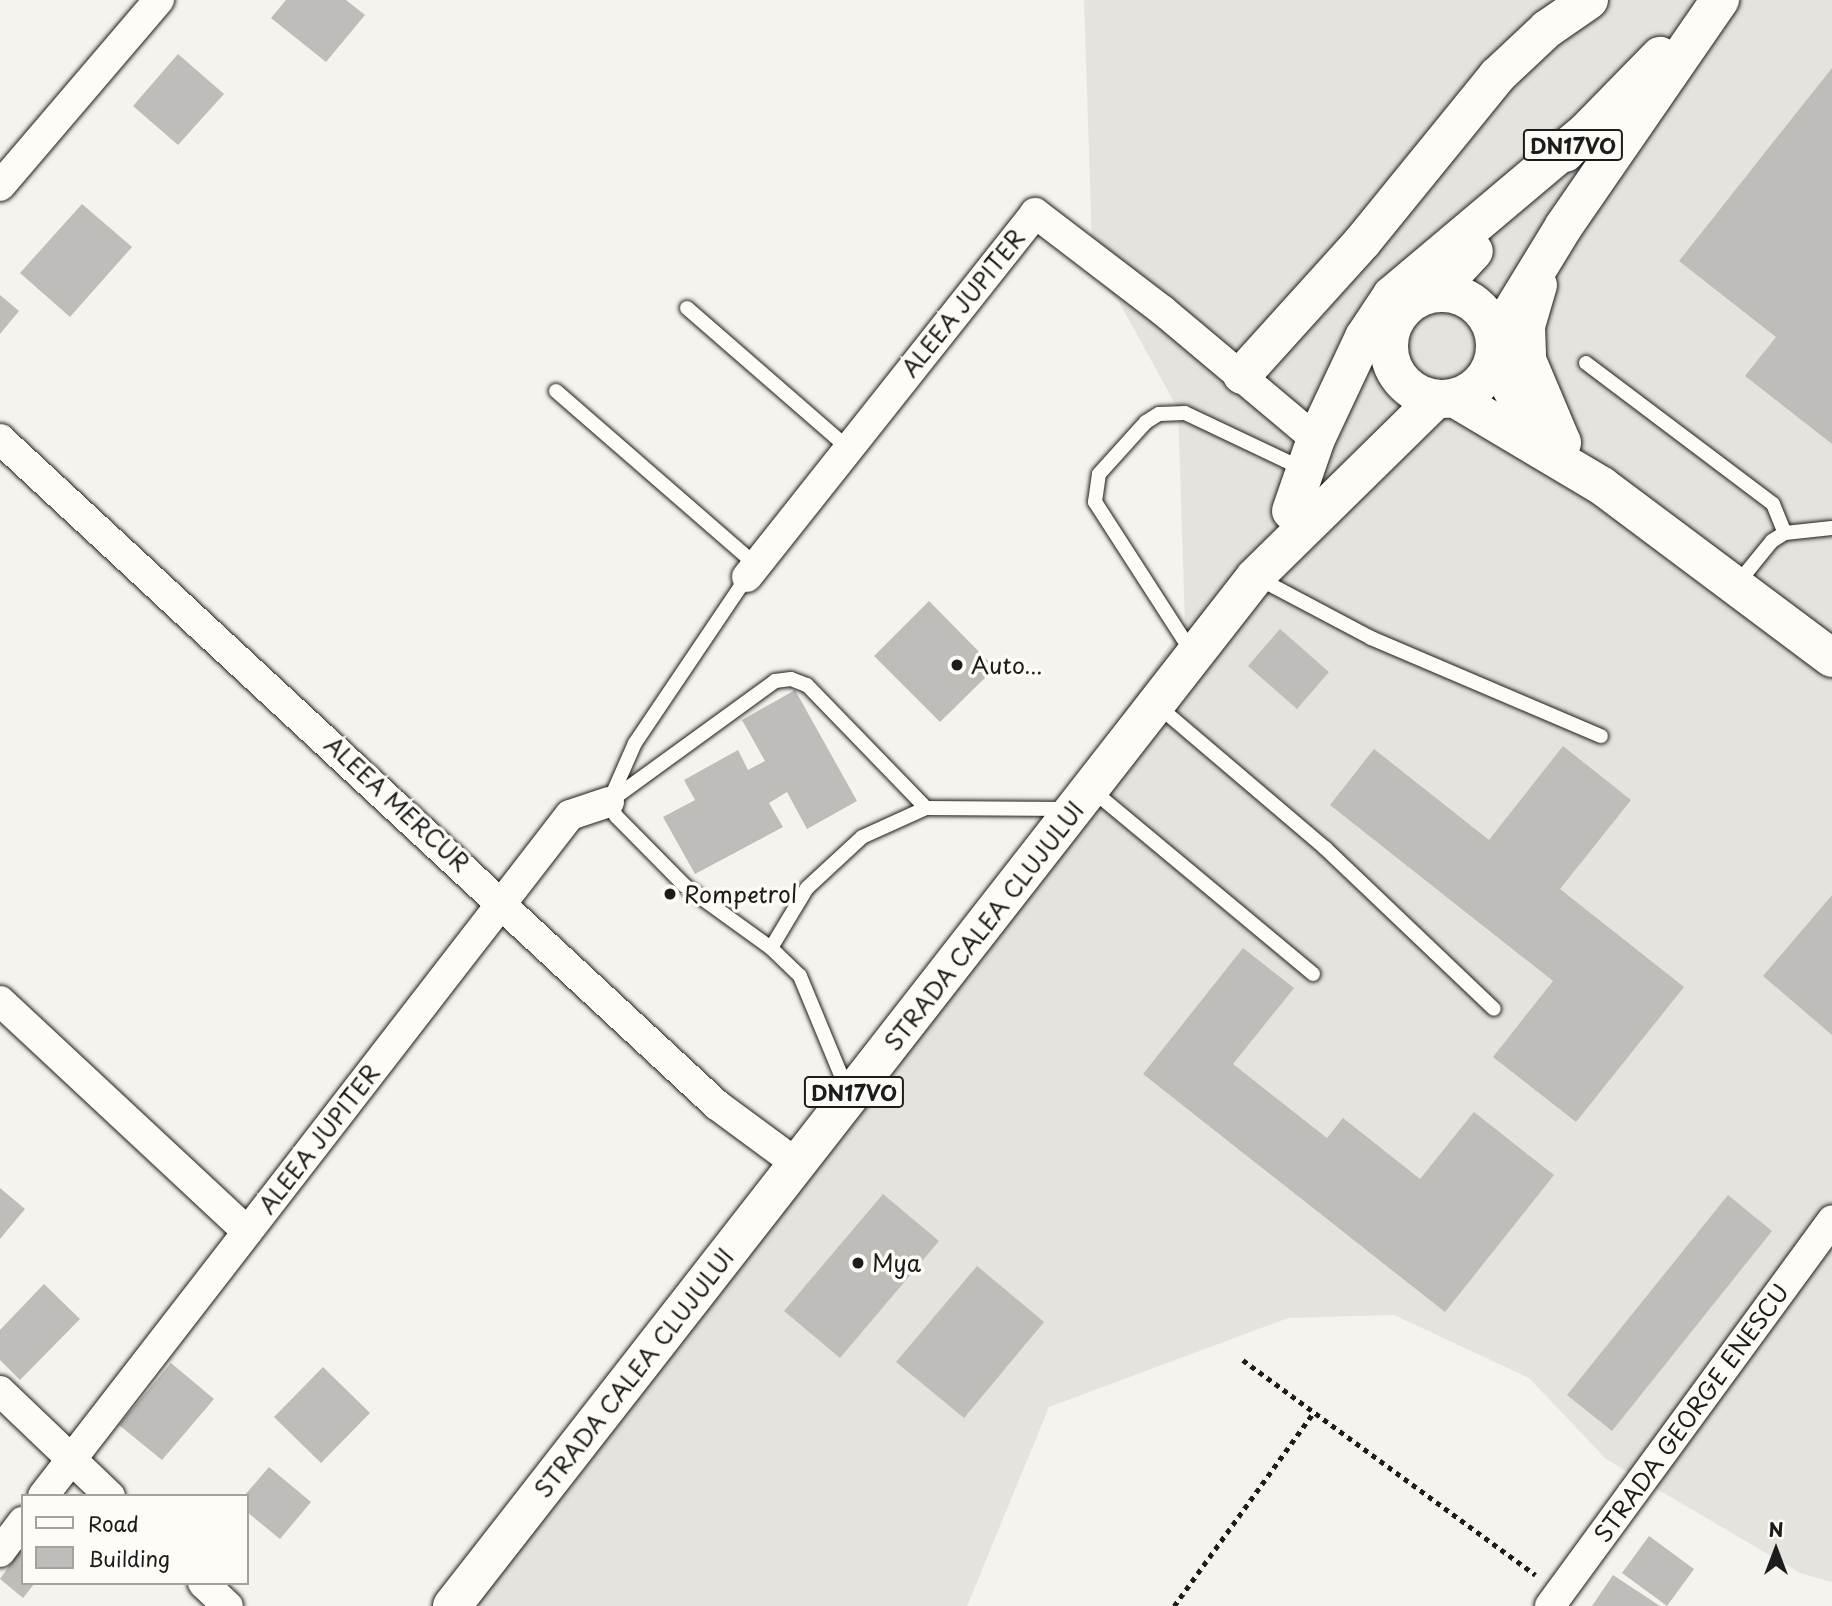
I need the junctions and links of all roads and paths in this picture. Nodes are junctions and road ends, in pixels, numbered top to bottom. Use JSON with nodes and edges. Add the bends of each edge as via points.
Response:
{"nodes":[{"id":1,"x":159,"y":0,"type":"edge"},
{"id":2,"x":1590,"y":0,"type":"edge"},
{"id":3,"x":1718,"y":0,"type":"edge"},
{"id":4,"x":1582,"y":135,"type":"junction"},
{"id":5,"x":0,"y":186,"type":"edge"},
{"id":6,"x":1564,"y":226,"type":"junction"},
{"id":7,"x":1435,"y":293,"type":"junction"},
{"id":8,"x":687,"y":308,"type":"dead end"},
{"id":9,"x":1388,"y":348,"type":"junction"},
{"id":10,"x":1494,"y":349,"type":"junction"},
{"id":11,"x":1586,"y":363,"type":"dead end"},
{"id":12,"x":1242,"y":375,"type":"junction"},
{"id":13,"x":556,"y":391,"type":"dead end"},
{"id":14,"x":1445,"y":399,"type":"junction"},
{"id":15,"x":0,"y":439,"type":"edge"},
{"id":16,"x":1562,"y":443,"type":"junction"},
{"id":17,"x":847,"y":447,"type":"junction"},
{"id":18,"x":1310,"y":455,"type":"junction"},
{"id":19,"x":1602,"y":486,"type":"junction"},
{"id":20,"x":1291,"y":511,"type":"junction"},
{"id":21,"x":1832,"y":528,"type":"edge"},
{"id":22,"x":1785,"y":533,"type":"junction"},
{"id":23,"x":751,"y":570,"type":"junction"},
{"id":24,"x":1255,"y":577,"type":"junction"},
{"id":25,"x":1737,"y":584,"type":"junction"},
{"id":26,"x":1194,"y":656,"type":"junction"},
{"id":27,"x":1832,"y":659,"type":"edge"},
{"id":28,"x":1156,"y":704,"type":"junction"},
{"id":29,"x":1601,"y":736,"type":"dead end"},
{"id":30,"x":1083,"y":799,"type":"junction"},
{"id":31,"x":609,"y":802,"type":"junction"},
{"id":32,"x":926,"y":808,"type":"junction"},
{"id":33,"x":502,"y":902,"type":"junction"},
{"id":34,"x":771,"y":948,"type":"junction"},
{"id":35,"x":1313,"y":974,"type":"dead end"},
{"id":36,"x":0,"y":1001,"type":"edge"},
{"id":37,"x":1493,"y":1009,"type":"dead end"},
{"id":38,"x":850,"y":1097,"type":"junction"},
{"id":39,"x":797,"y":1164,"type":"junction"},
{"id":40,"x":1832,"y":1220,"type":"edge"},
{"id":41,"x":247,"y":1231,"type":"junction"},
{"id":42,"x":1243,"y":1360,"type":"dead end"},
{"id":43,"x":0,"y":1391,"type":"edge"},
{"id":44,"x":1314,"y":1412,"type":"junction"},
{"id":45,"x":71,"y":1460,"type":"junction"},
{"id":46,"x":45,"y":1494,"type":"edge"},
{"id":47,"x":108,"y":1494,"type":"edge"},
{"id":48,"x":21,"y":1525,"type":"edge"},
{"id":49,"x":0,"y":1552,"type":"edge"},
{"id":50,"x":206,"y":1585,"type":"edge"},
{"id":51,"x":1555,"y":1599,"type":"edge"},
{"id":52,"x":228,"y":1606,"type":"edge"},
{"id":53,"x":452,"y":1606,"type":"edge"},
{"id":54,"x":1174,"y":1606,"type":"edge"}],
"edges":[{"from":1,"to":5,"type":"street"},
{"from":2,"to":12,"type":"main road","via":[[1547,29],[1497,76],[1363,241]]},
{"from":3,"to":4,"type":"main road","number":"DN17VO"},
{"from":3,"to":6,"type":"main road","number":"DN17VO"},
{"from":4,"to":7,"type":"main road","number":"DN17VO"},
{"from":4,"to":18,"type":"main road","via":[[1392,295],[1364,337]]},
{"from":6,"to":10,"type":"main road","number":"DN17VO"},
{"from":6,"to":16,"type":"main road","via":[[1534,295],[1525,342],[1531,377]]},
{"from":7,"to":9,"type":"main road","number":"DN17VO","via":[[1406,306],[1393,326]]},
{"from":7,"to":10,"type":"main road","via":[[1458,296],[1479,308]]},
{"from":8,"to":17,"type":"lane"},
{"from":9,"to":14,"type":"main road","via":[[1399,379],[1415,393]]},
{"from":9,"to":20,"type":"main road","name":"STRADA CALEA CLUJULUI","number":"DN17VO"},
{"from":10,"to":14,"type":"main road","number":"DN17VO","via":[[1480,384]]},
{"from":10,"to":16,"type":"main road","via":[[1515,396]]},
{"from":11,"to":22,"type":"lane","via":[[1773,504]]},
{"from":12,"to":17,"type":"street","name":"ALEEA JUPITER","via":[[1035,213]]},
{"from":12,"to":18,"type":"street","name":"ALEEA JUPITER"},
{"from":13,"to":23,"type":"lane"},
{"from":14,"to":19,"type":"main road"},
{"from":14,"to":24,"type":"main road","name":"STRADA CALEA CLUJULUI","number":"DN17VO"},
{"from":15,"to":33,"type":"street","name":"ALEEA MERCUR"},
{"from":16,"to":19,"type":"main road"},
{"from":17,"to":23,"type":"street","name":"ALEEA JUPITER"},
{"from":18,"to":20,"type":"main road"},
{"from":18,"to":26,"type":"lane","via":[[1185,413],[1159,414],[1146,422],[1099,474],[1095,502]]},
{"from":19,"to":25,"type":"main road"},
{"from":20,"to":24,"type":"main road","name":"STRADA CALEA CLUJULUI","number":"DN17VO"},
{"from":21,"to":22,"type":"lane"},
{"from":22,"to":25,"type":"lane","via":[[1772,541]]},
{"from":23,"to":31,"type":"lane","via":[[635,743]]},
{"from":24,"to":26,"type":"main road","name":"STRADA CALEA CLUJULUI","number":"DN17VO"},
{"from":24,"to":29,"type":"lane","via":[[1371,638]]},
{"from":25,"to":27,"type":"main road"},
{"from":26,"to":28,"type":"main road","name":"STRADA CALEA CLUJULUI","number":"DN17VO"},
{"from":28,"to":30,"type":"main road","name":"STRADA CALEA CLUJULUI","number":"DN17VO"},
{"from":28,"to":37,"type":"lane","via":[[1325,848]]},
{"from":30,"to":32,"type":"lane"},
{"from":30,"to":35,"type":"lane"},
{"from":30,"to":38,"type":"main road","name":"STRADA CALEA CLUJULUI","number":"DN17VO"},
{"from":31,"to":32,"type":"lane","via":[[775,681],[790,679],[807,685]]},
{"from":31,"to":33,"type":"street","name":"ALEEA JUPITER","via":[[570,815]]},
{"from":31,"to":34,"type":"lane","via":[[616,816],[685,886]]},
{"from":32,"to":34,"type":"lane","via":[[862,837],[807,888]]},
{"from":33,"to":39,"type":"street","name":"ALEEA MERCUR","via":[[718,1105]]},
{"from":33,"to":41,"type":"street","name":"ALEEA JUPITER"},
{"from":34,"to":38,"type":"lane","via":[[800,976]]},
{"from":36,"to":41,"type":"street"},
{"from":38,"to":39,"type":"main road","name":"STRADA CALEA CLUJULUI","number":"DN17VO"},
{"from":39,"to":53,"type":"main road","name":"STRADA CALEA CLUJULUI","number":"DN17VO"},
{"from":40,"to":51,"type":"street","name":"STRADA GEORGE ENESCU"},
{"from":41,"to":45,"type":"street","name":"ALEEA JUPITER"},
{"from":42,"to":44,"type":"path"},
{"from":43,"to":45,"type":"street"},
{"from":44,"to":51,"type":"path"},
{"from":44,"to":54,"type":"path"},
{"from":45,"to":46,"type":"street","name":"ALEEA JUPITER"},
{"from":45,"to":47,"type":"street"},
{"from":48,"to":49,"type":"street"},
{"from":50,"to":52,"type":"street"}]}
